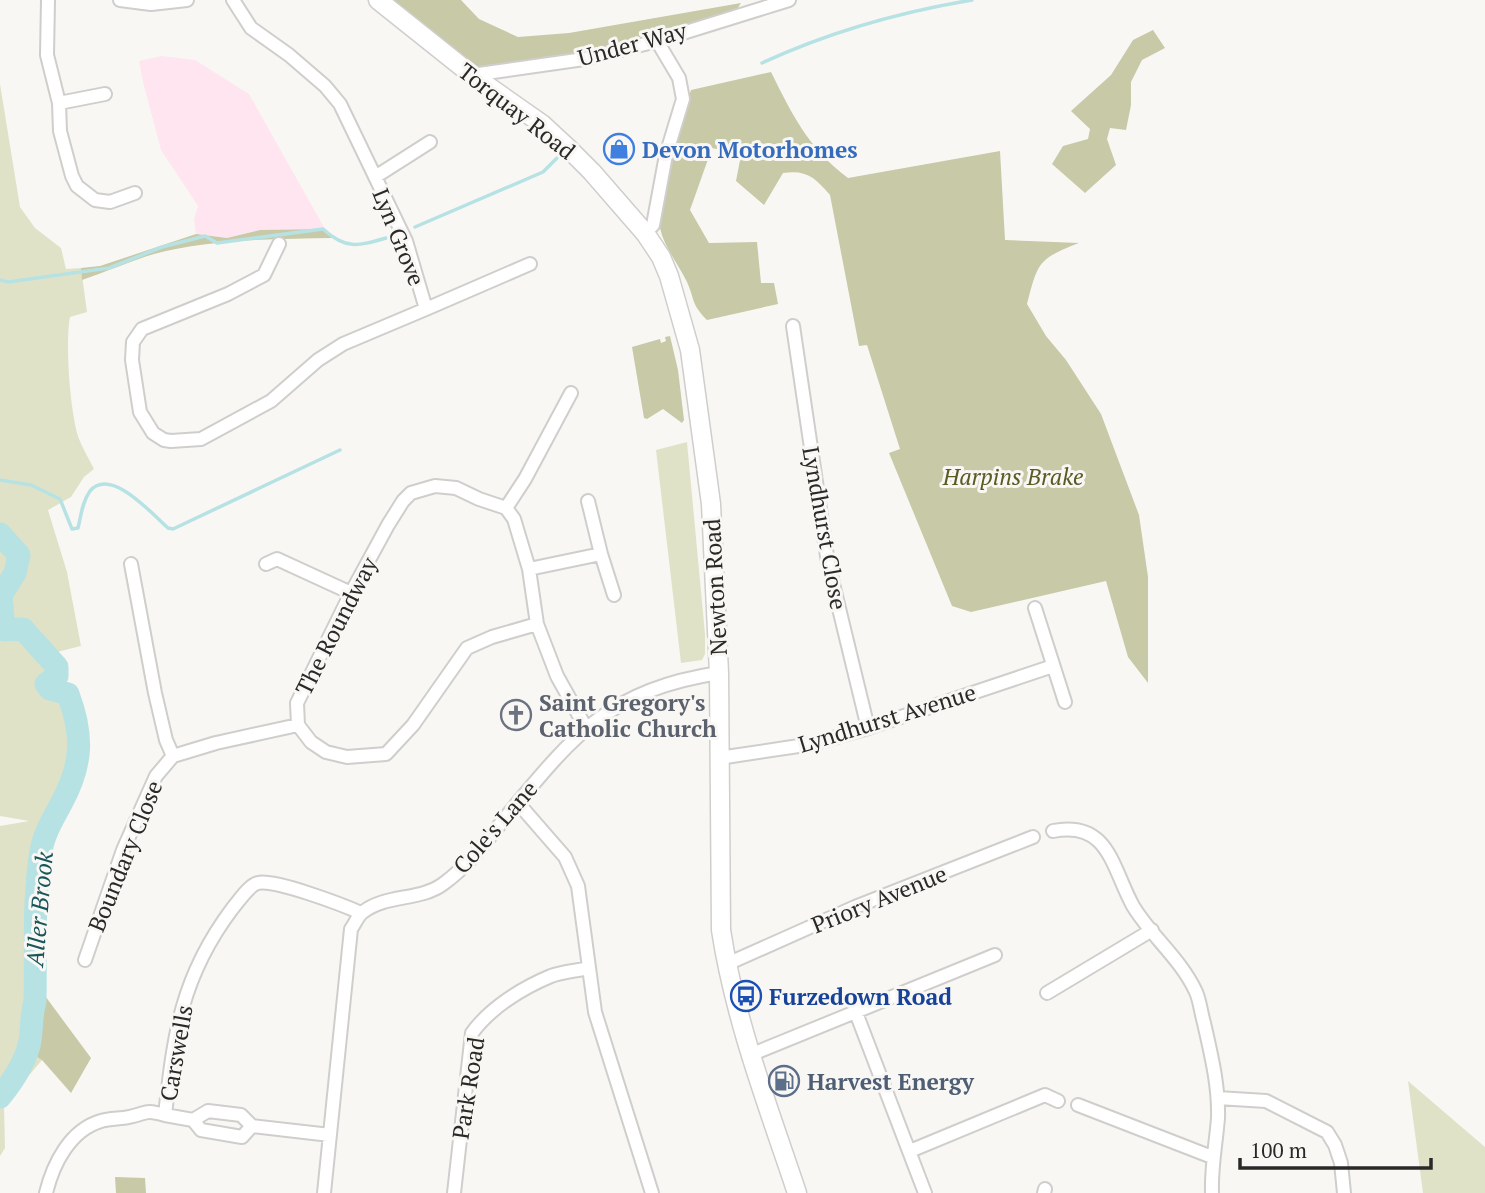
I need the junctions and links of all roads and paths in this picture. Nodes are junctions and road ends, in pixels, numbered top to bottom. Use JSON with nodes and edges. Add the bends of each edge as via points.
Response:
{"nodes":[{"id":1,"x":48,"y":0,"type":"edge"},
{"id":2,"x":120,"y":0,"type":"edge"},
{"id":3,"x":187,"y":0,"type":"edge"},
{"id":4,"x":233,"y":0,"type":"edge"},
{"id":5,"x":378,"y":0,"type":"edge"},
{"id":6,"x":789,"y":0,"type":"edge"},
{"id":7,"x":657,"y":41,"type":"junction"},
{"id":8,"x":472,"y":75,"type":"junction"},
{"id":9,"x":105,"y":94,"type":"dead end"},
{"id":10,"x":60,"y":103,"type":"junction"},
{"id":11,"x":430,"y":142,"type":"dead end"},
{"id":12,"x":375,"y":177,"type":"junction"},
{"id":13,"x":135,"y":193,"type":"dead end"},
{"id":14,"x":645,"y":233,"type":"junction"},
{"id":15,"x":279,"y":244,"type":"dead end"},
{"id":16,"x":530,"y":264,"type":"dead end"},
{"id":17,"x":426,"y":309,"type":"junction"},
{"id":18,"x":793,"y":326,"type":"dead end"},
{"id":19,"x":571,"y":393,"type":"dead end"},
{"id":20,"x":589,"y":501,"type":"dead end"},
{"id":21,"x":506,"y":508,"type":"junction"},
{"id":22,"x":601,"y":554,"type":"junction"},
{"id":23,"x":131,"y":564,"type":"dead end"},
{"id":24,"x":266,"y":564,"type":"dead end"},
{"id":25,"x":529,"y":569,"type":"junction"},
{"id":26,"x":351,"y":593,"type":"junction"},
{"id":27,"x":614,"y":595,"type":"dead end"},
{"id":28,"x":1035,"y":608,"type":"dead end"},
{"id":29,"x":537,"y":624,"type":"junction"},
{"id":30,"x":1053,"y":666,"type":"junction"},
{"id":31,"x":719,"y":673,"type":"junction"},
{"id":32,"x":1065,"y":702,"type":"dead end"},
{"id":33,"x":298,"y":725,"type":"junction"},
{"id":34,"x":586,"y":728,"type":"junction"},
{"id":35,"x":868,"y":728,"type":"junction"},
{"id":36,"x":173,"y":756,"type":"junction"},
{"id":37,"x":719,"y":758,"type":"junction"},
{"id":38,"x":518,"y":803,"type":"junction"},
{"id":39,"x":1053,"y":831,"type":"dead end"},
{"id":40,"x":1033,"y":837,"type":"dead end"},
{"id":41,"x":361,"y":913,"type":"junction"},
{"id":42,"x":1152,"y":930,"type":"junction"},
{"id":43,"x":995,"y":955,"type":"dead end"},
{"id":44,"x":85,"y":960,"type":"dead end"},
{"id":45,"x":727,"y":964,"type":"junction"},
{"id":46,"x":588,"y":968,"type":"junction"},
{"id":47,"x":1047,"y":993,"type":"dead end"},
{"id":48,"x":855,"y":1010,"type":"junction"},
{"id":49,"x":750,"y":1055,"type":"junction"},
{"id":50,"x":1218,"y":1098,"type":"junction"},
{"id":51,"x":1058,"y":1101,"type":"dead end"},
{"id":52,"x":1079,"y":1105,"type":"dead end"},
{"id":53,"x":165,"y":1115,"type":"junction"},
{"id":54,"x":193,"y":1120,"type":"junction"},
{"id":55,"x":252,"y":1126,"type":"junction"},
{"id":56,"x":330,"y":1135,"type":"junction"},
{"id":57,"x":910,"y":1151,"type":"junction"},
{"id":58,"x":1212,"y":1157,"type":"junction"},
{"id":59,"x":47,"y":1193,"type":"edge"},
{"id":60,"x":324,"y":1193,"type":"edge"},
{"id":61,"x":454,"y":1193,"type":"edge"},
{"id":62,"x":652,"y":1193,"type":"edge"},
{"id":63,"x":797,"y":1193,"type":"edge"},
{"id":64,"x":925,"y":1193,"type":"edge"},
{"id":65,"x":1212,"y":1193,"type":"edge"},
{"id":66,"x":1344,"y":1193,"type":"edge"}],
"edges":[{"from":1,"to":10,"type":"street","via":[[47,55]]},
{"from":2,"to":3,"type":"street","via":[[151,4]]},
{"from":4,"to":12,"type":"street","name":"Lyn Grove","via":[[251,28],[326,86],[340,104]]},
{"from":5,"to":8,"type":"street","name":"Torquay Road"},
{"from":6,"to":7,"type":"street","name":"Under Way"},
{"from":7,"to":8,"type":"street","name":"Under Way","via":[[584,58]]},
{"from":7,"to":14,"type":"street","via":[[679,78],[683,99],[666,155],[653,225]]},
{"from":8,"to":14,"type":"street","name":"Torquay Road","via":[[551,132]]},
{"from":9,"to":10,"type":"street"},
{"from":10,"to":13,"type":"street","via":[[60,131],[77,186],[95,200],[110,202]]},
{"from":11,"to":12,"type":"street","name":"Lyn Grove"},
{"from":12,"to":17,"type":"street","name":"Lyn Grove","via":[[406,242]]},
{"from":14,"to":31,"type":"street","name":"Newton Road","via":[[669,276],[690,350],[711,504]]},
{"from":15,"to":17,"type":"street","via":[[264,275],[142,329],[133,342],[140,412],[153,433],[164,440],[201,439],[271,401],[343,344]]},
{"from":16,"to":17,"type":"street","name":"Lyn Grove"},
{"from":18,"to":35,"type":"street","name":"Lyndhurst Close","via":[[828,563]]},
{"from":19,"to":21,"type":"street"},
{"from":20,"to":22,"type":"street"},
{"from":21,"to":25,"type":"street","via":[[514,519]]},
{"from":21,"to":26,"type":"street","name":"The Roundway","via":[[456,488],[435,486],[411,494],[388,525]]},
{"from":22,"to":25,"type":"street"},
{"from":22,"to":27,"type":"street"},
{"from":23,"to":36,"type":"street","name":"Boundary Close","via":[[155,693]]},
{"from":24,"to":26,"type":"street","via":[[277,559]]},
{"from":25,"to":29,"type":"street"},
{"from":26,"to":33,"type":"street","name":"The Roundway","via":[[297,703]]},
{"from":28,"to":30,"type":"street"},
{"from":29,"to":33,"type":"street","name":"The Roundway","via":[[467,648],[413,725],[386,754],[347,757],[326,752]]},
{"from":29,"to":34,"type":"street"},
{"from":30,"to":32,"type":"street"},
{"from":30,"to":35,"type":"street","name":"Lyndhurst Avenue"},
{"from":31,"to":34,"type":"street","name":"Cole's Lane","via":[[686,678],[633,697]]},
{"from":31,"to":37,"type":"street","name":"Newton Road"},
{"from":33,"to":36,"type":"street","name":"Boundary Close"},
{"from":34,"to":38,"type":"street","name":"Cole's Lane"},
{"from":35,"to":37,"type":"street","name":"Lyndhurst Avenue","via":[[812,744]]},
{"from":36,"to":44,"type":"street","name":"Boundary Close","via":[[156,776],[123,850]]},
{"from":37,"to":45,"type":"street","name":"Newton Road","via":[[721,930]]},
{"from":38,"to":41,"type":"street","name":"Cole's Lane","via":[[466,866],[441,886]]},
{"from":38,"to":46,"type":"street","via":[[565,857],[578,886]]},
{"from":39,"to":42,"type":"street","via":[[1081,829],[1104,845],[1134,908]]},
{"from":40,"to":45,"type":"street","name":"Priory Avenue","via":[[855,907]]},
{"from":41,"to":53,"type":"street","name":"Carswells","via":[[282,886],[254,884],[213,934],[183,1000]]},
{"from":41,"to":56,"type":"street","via":[[351,929]]},
{"from":42,"to":47,"type":"street"},
{"from":42,"to":50,"type":"street","via":[[1197,994]]},
{"from":43,"to":48,"type":"street"},
{"from":45,"to":49,"type":"street","name":"Newton Road"},
{"from":46,"to":61,"type":"street","name":"Park Road","via":[[552,975],[514,996],[483,1018],[472,1033]]},
{"from":46,"to":62,"type":"street","via":[[595,1012]]},
{"from":48,"to":49,"type":"street"},
{"from":48,"to":57,"type":"street"},
{"from":49,"to":63,"type":"street","name":"Newton Road"},
{"from":50,"to":58,"type":"street"},
{"from":50,"to":66,"type":"street","via":[[1266,1101],[1327,1132],[1335,1145]]},
{"from":51,"to":57,"type":"street","via":[[1045,1096]]},
{"from":52,"to":58,"type":"street"},
{"from":53,"to":54,"type":"street","name":"Carswells"},
{"from":53,"to":59,"type":"street","via":[[148,1110],[83,1130],[61,1154]]},
{"from":54,"to":55,"type":"street","name":"Carswells","via":[[208,1111],[242,1115]]},
{"from":54,"to":55,"type":"street","name":"Carswells","via":[[201,1130],[242,1137]]},
{"from":55,"to":56,"type":"street","name":"Carswells"},
{"from":56,"to":60,"type":"street"},
{"from":57,"to":64,"type":"street"},
{"from":58,"to":65,"type":"street"}]}
